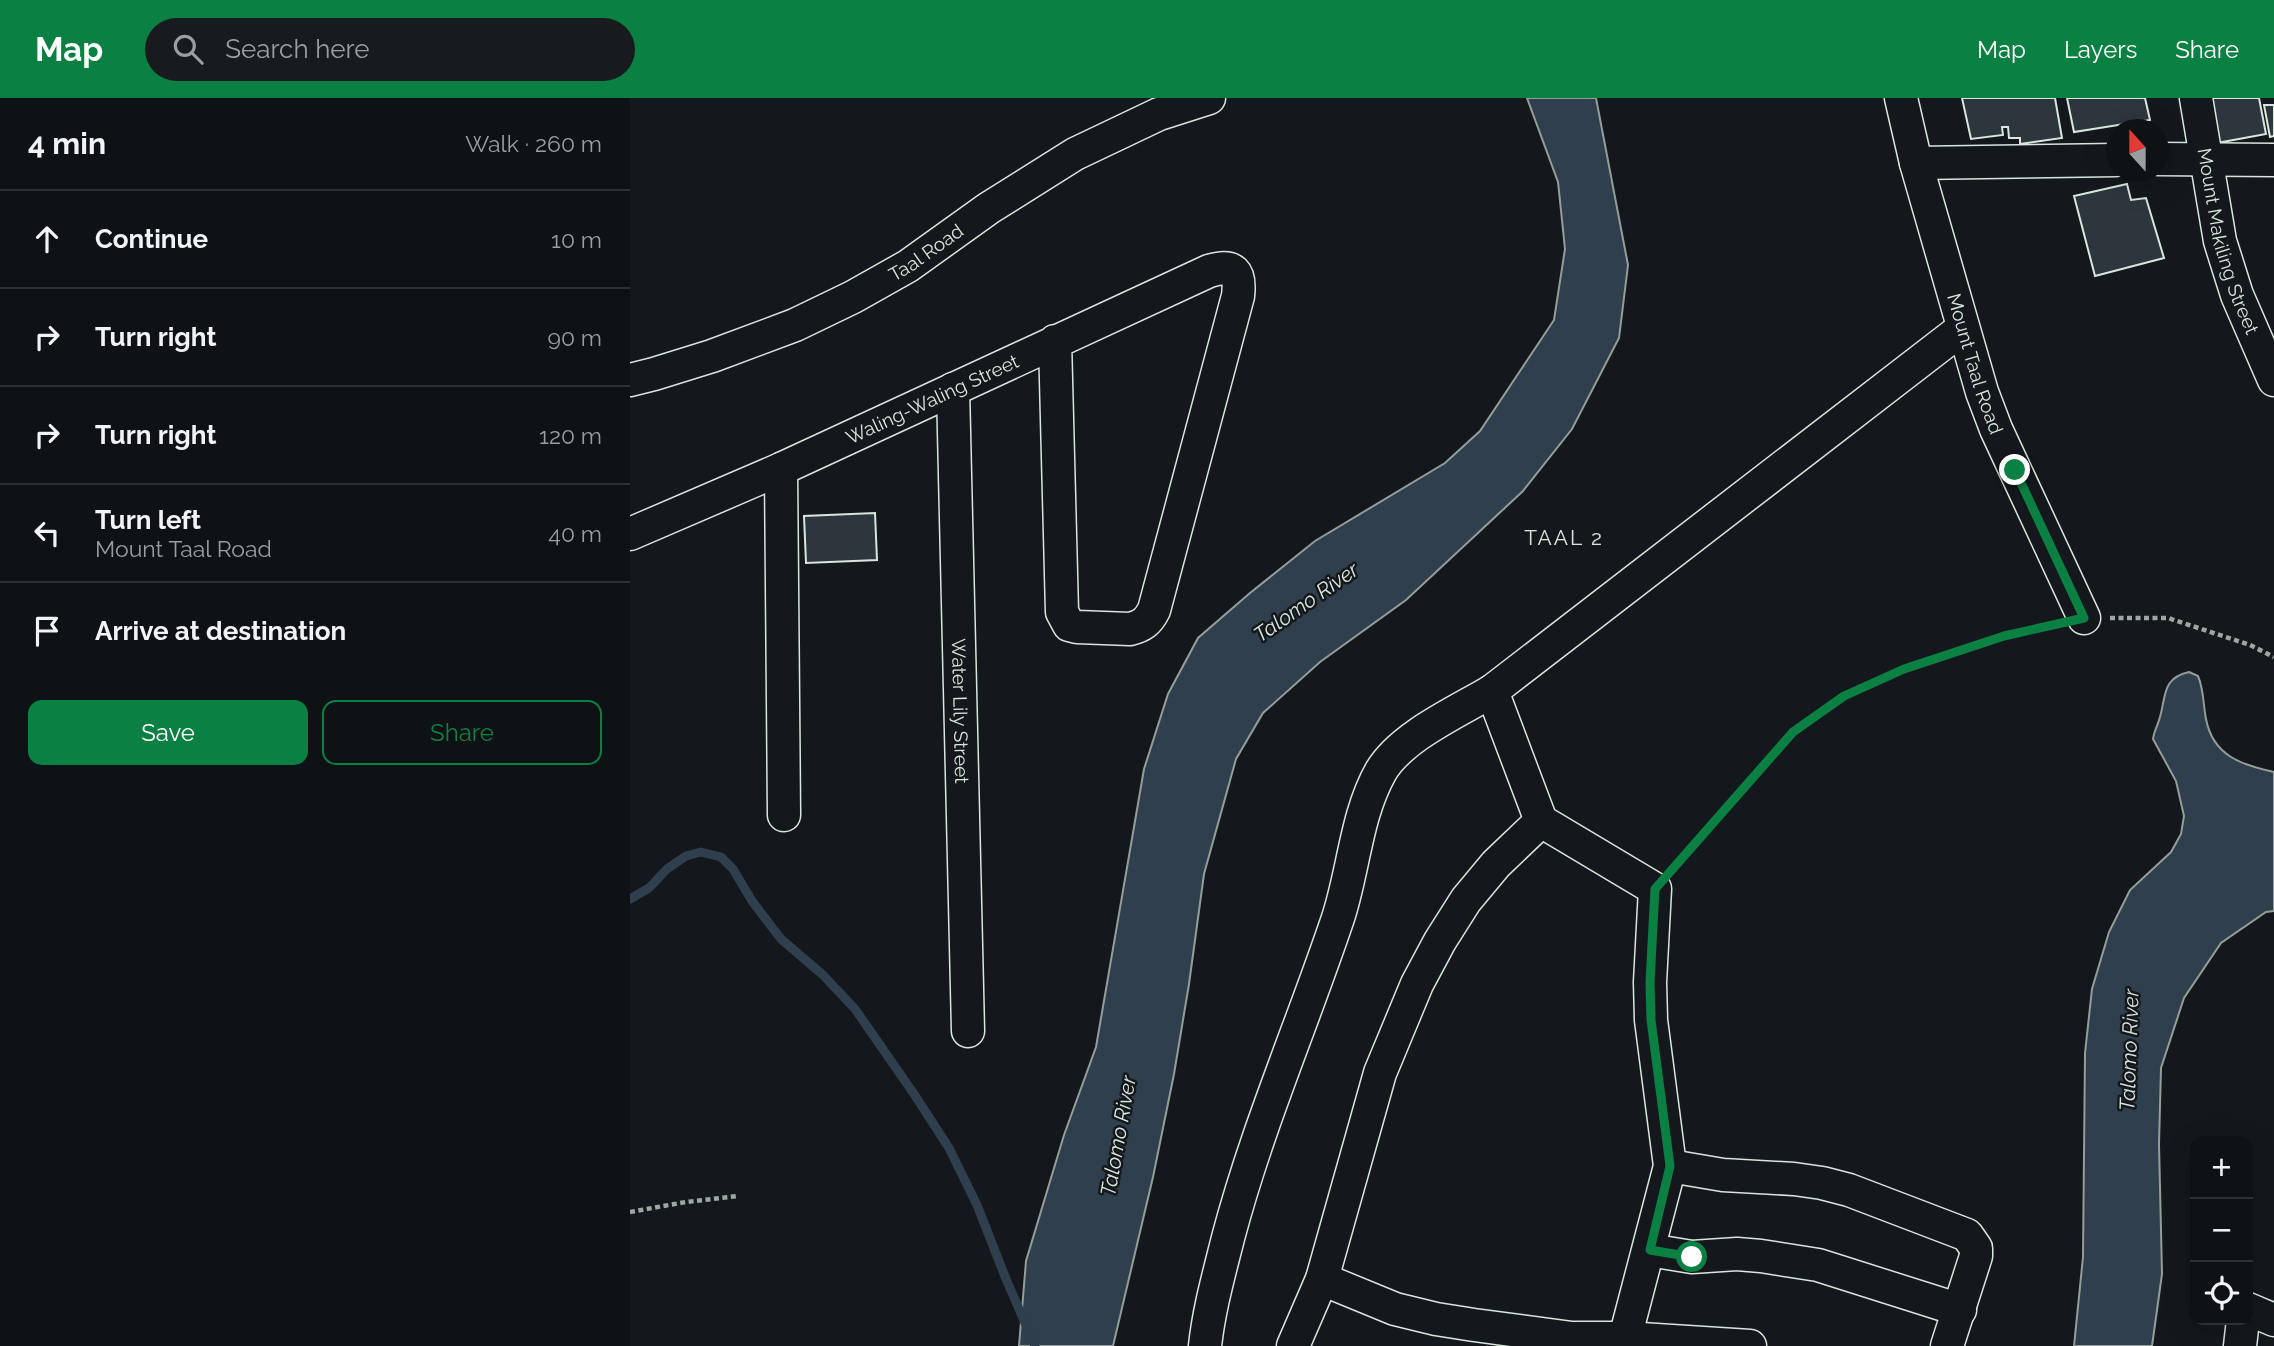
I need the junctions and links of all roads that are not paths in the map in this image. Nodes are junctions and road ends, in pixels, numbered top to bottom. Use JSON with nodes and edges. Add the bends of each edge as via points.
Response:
{"nodes":[{"id":1,"x":1209,"y":98,"type":"edge"},
{"id":2,"x":1901,"y":98,"type":"edge"},
{"id":3,"x":2196,"y":98,"type":"edge"},
{"id":4,"x":2206,"y":158,"type":"junction"},
{"id":5,"x":2169,"y":159,"type":"edge"},
{"id":6,"x":2106,"y":160,"type":"edge"},
{"id":7,"x":2274,"y":160,"type":"edge"},
{"id":8,"x":1916,"y":163,"type":"junction"},
{"id":9,"x":1963,"y":328,"type":"junction"},
{"id":10,"x":1055,"y":341,"type":"junction"},
{"id":11,"x":630,"y":380,"type":"edge"},
{"id":12,"x":2274,"y":380,"type":"edge"},
{"id":13,"x":953,"y":389,"type":"junction"},
{"id":14,"x":781,"y":469,"type":"junction"},
{"id":15,"x":630,"y":534,"type":"edge"},
{"id":16,"x":2084,"y":618,"type":"road end"},
{"id":17,"x":1492,"y":691,"type":"junction"},
{"id":18,"x":785,"y":815,"type":"dead end"},
{"id":19,"x":1541,"y":821,"type":"junction"},
{"id":20,"x":968,"y":1031,"type":"dead end"},
{"id":21,"x":1670,"y":1166,"type":"junction"},
{"id":22,"x":1650,"y":1250,"type":"junction"},
{"id":23,"x":1322,"y":1279,"type":"junction"},
{"id":24,"x":1960,"y":1310,"type":"junction"},
{"id":25,"x":2253,"y":1310,"type":"edge"},
{"id":26,"x":2274,"y":1320,"type":"edge"},
{"id":27,"x":2243,"y":1325,"type":"edge"},
{"id":28,"x":1625,"y":1338,"type":"junction"},
{"id":29,"x":1205,"y":1346,"type":"edge"},
{"id":30,"x":1293,"y":1346,"type":"edge"},
{"id":31,"x":1750,"y":1346,"type":"edge"},
{"id":32,"x":1947,"y":1346,"type":"edge"},
{"id":33,"x":2239,"y":1346,"type":"edge"}],
"edges":[{"from":1,"to":11,"type":"street","name":"Taal Road","via":[[1159,114],[1074,154],[908,266],[853,297],[712,356]]},
{"from":2,"to":8,"type":"street","name":"Mount Taal Road"},
{"from":3,"to":4,"type":"street","name":"Mount Makiling Street"},
{"from":4,"to":5,"type":"street"},
{"from":4,"to":7,"type":"street"},
{"from":4,"to":12,"type":"street","name":"Mount Makiling Street","via":[[2220,241],[2236,295]]},
{"from":6,"to":8,"type":"street"},
{"from":8,"to":9,"type":"street","name":"Mount Taal Road"},
{"from":9,"to":16,"type":"street","name":"Mount Taal Road","via":[[1996,429]]},
{"from":9,"to":17,"type":"street"},
{"from":10,"to":10,"type":"street","name":"Waling-Waling Street","via":[[1209,271],[1234,270],[1238,276],[1235,309],[1154,610],[1139,627],[1077,627],[1069,625],[1062,612]]},
{"from":10,"to":13,"type":"street","name":"Waling-Waling Street"},
{"from":13,"to":14,"type":"street","name":"Waling-Waling Street"},
{"from":13,"to":20,"type":"street","name":"Water Lily Street"},
{"from":14,"to":15,"type":"street","name":"Waling-Waling Street"},
{"from":14,"to":18,"type":"street"},
{"from":17,"to":19,"type":"street"},
{"from":17,"to":29,"type":"street","via":[[1416,736],[1382,769],[1362,818],[1337,919],[1244,1180],[1209,1313]]},
{"from":19,"to":21,"type":"street","via":[[1655,889],[1651,1020]]},
{"from":19,"to":23,"type":"street","via":[[1466,900],[1417,984],[1380,1073]]},
{"from":21,"to":22,"type":"street"},
{"from":21,"to":24,"type":"street","via":[[1822,1183],[1967,1235],[1976,1256]]},
{"from":22,"to":24,"type":"street","via":[[1692,1257],[1761,1256],[1818,1265]]},
{"from":22,"to":28,"type":"street"},
{"from":23,"to":28,"type":"street","via":[[1395,1309],[1436,1319],[1572,1338]]},
{"from":23,"to":30,"type":"street"},
{"from":24,"to":32,"type":"street"},
{"from":25,"to":26,"type":"street"},
{"from":27,"to":33,"type":"street"},
{"from":28,"to":31,"type":"street"}]}
